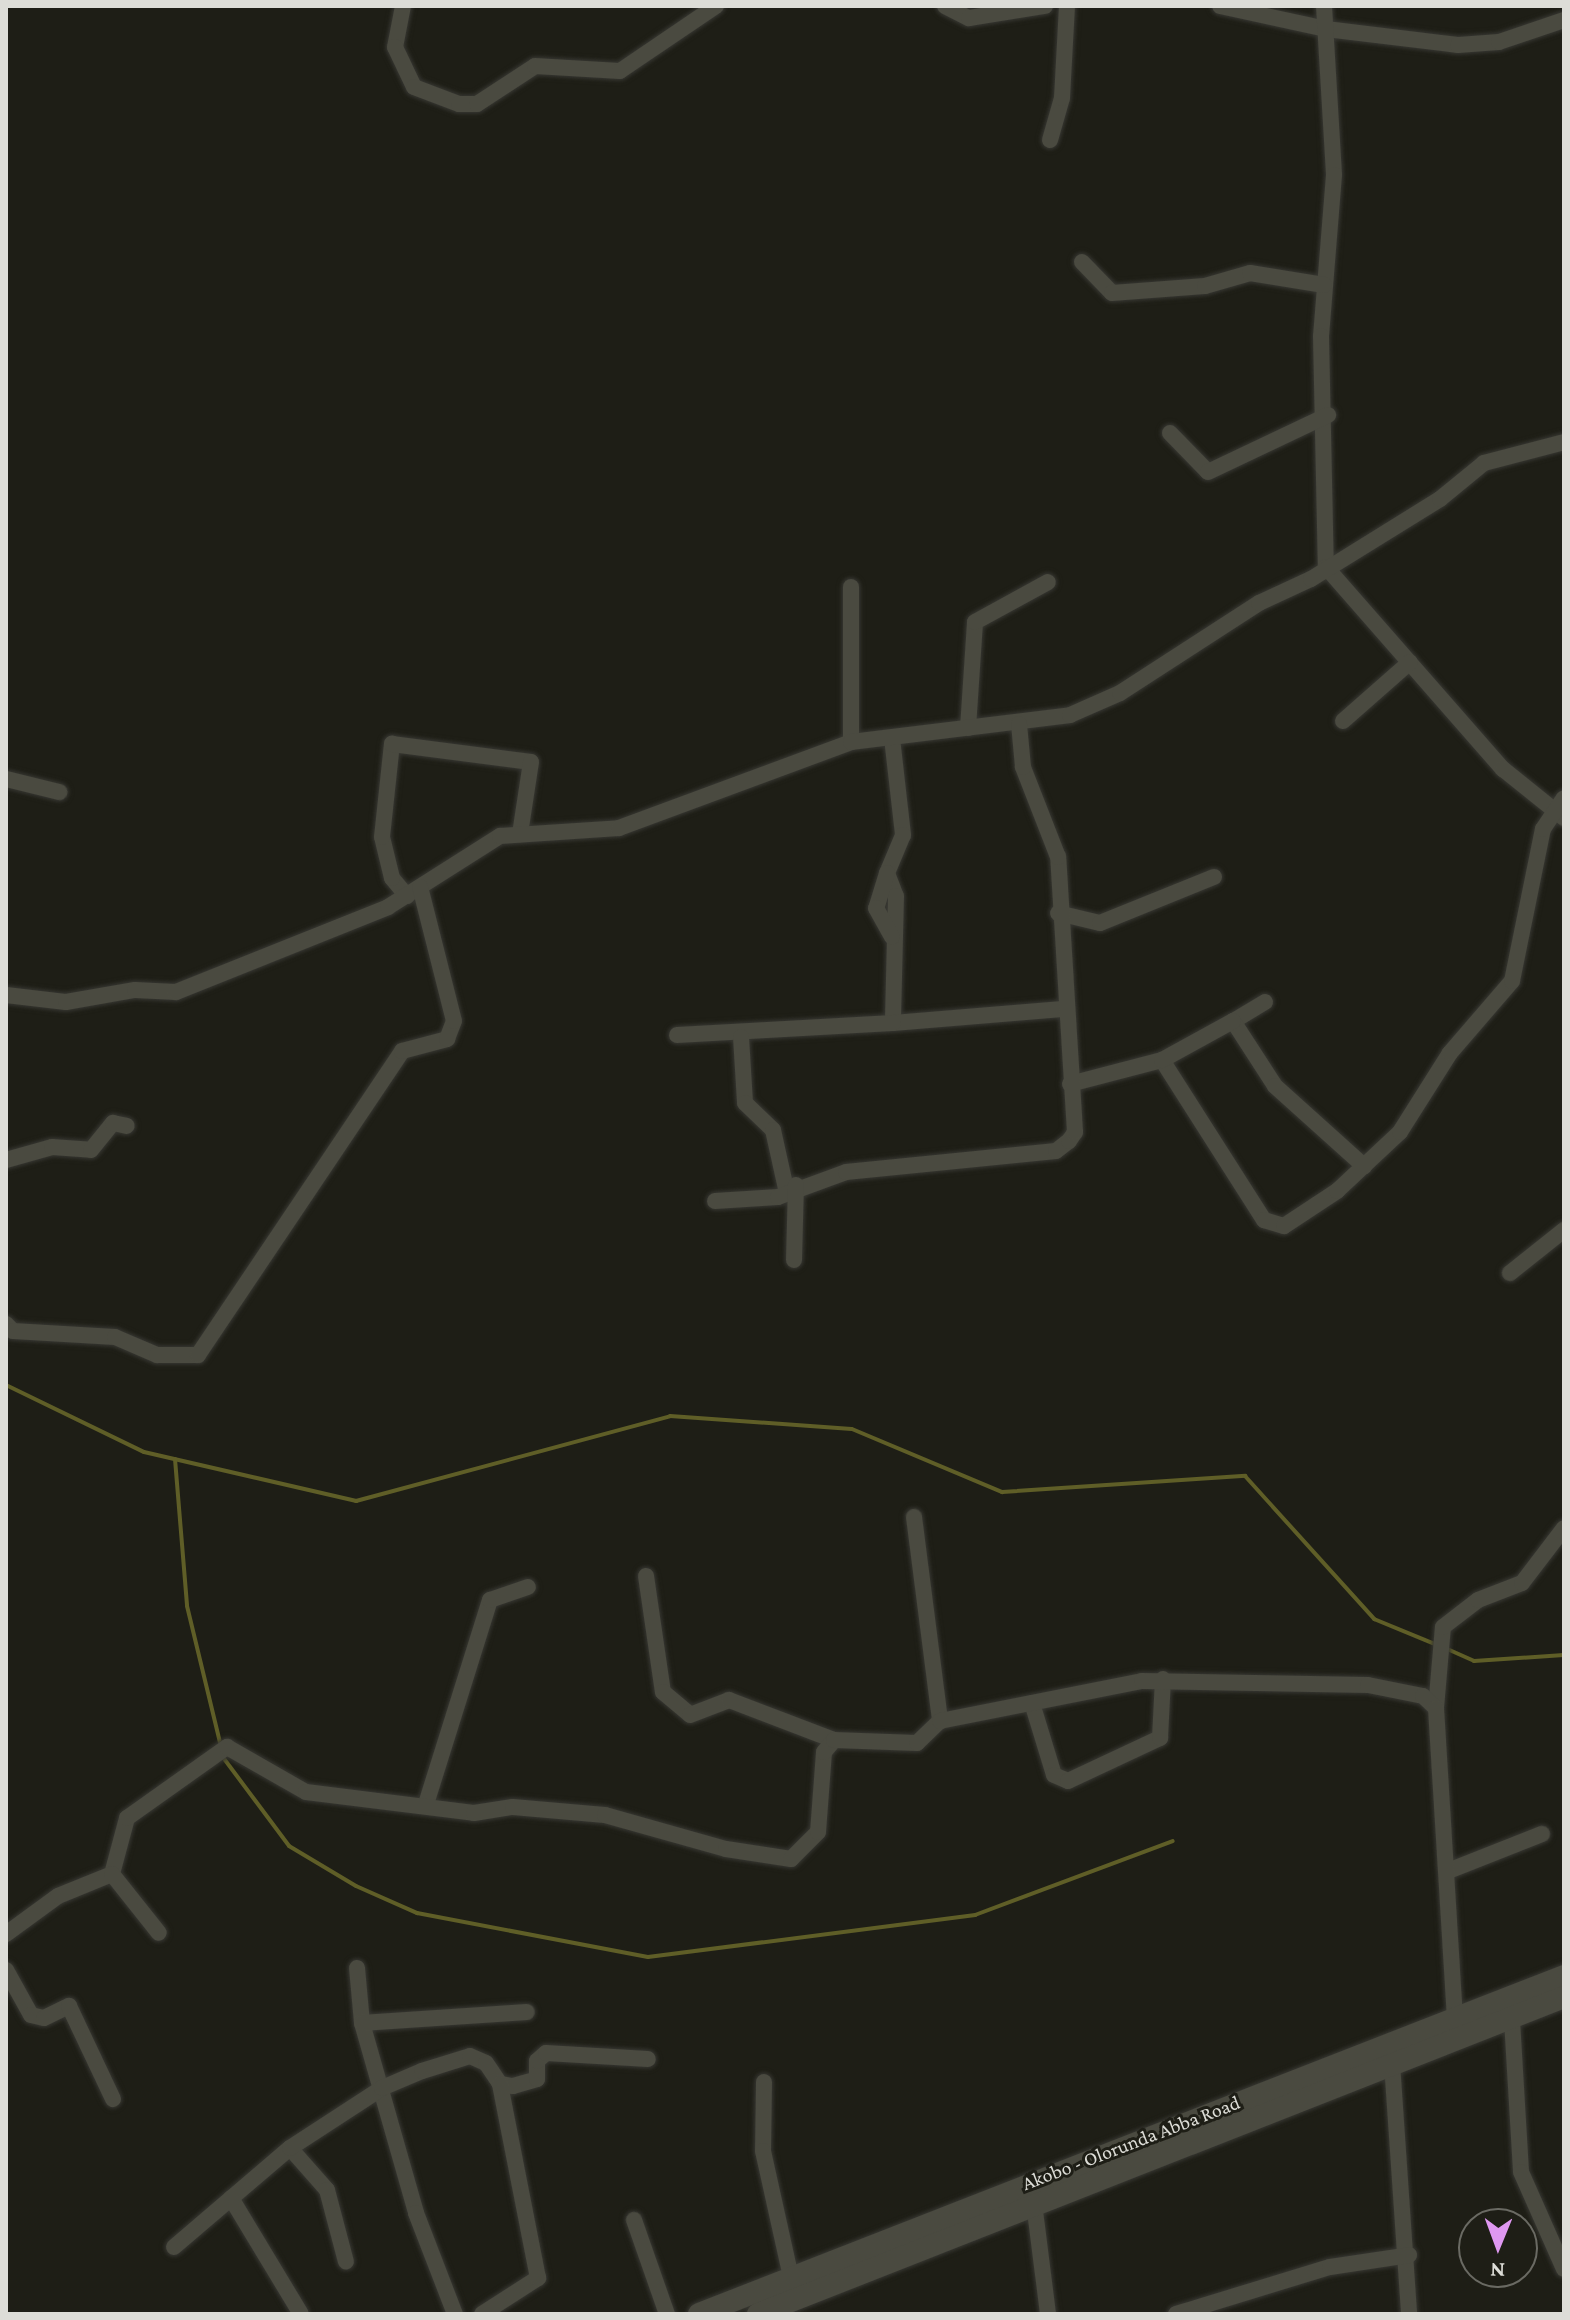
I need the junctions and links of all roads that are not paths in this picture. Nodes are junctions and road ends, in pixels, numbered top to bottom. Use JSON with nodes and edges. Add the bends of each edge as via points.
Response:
{"nodes":[{"id":1,"x":403,"y":6,"type":"edge"},
{"id":2,"x":716,"y":6,"type":"edge"},
{"id":3,"x":945,"y":6,"type":"edge"},
{"id":4,"x":1045,"y":6,"type":"edge"},
{"id":5,"x":1067,"y":6,"type":"edge"},
{"id":6,"x":1220,"y":6,"type":"edge"},
{"id":7,"x":1324,"y":6,"type":"edge"},
{"id":8,"x":1564,"y":20,"type":"edge"},
{"id":9,"x":1326,"y":29,"type":"junction"},
{"id":10,"x":1050,"y":140,"type":"dead end"},
{"id":11,"x":1082,"y":262,"type":"dead end"},
{"id":12,"x":1324,"y":285,"type":"junction"},
{"id":13,"x":1328,"y":415,"type":"junction"},
{"id":14,"x":1170,"y":433,"type":"dead end"},
{"id":15,"x":1564,"y":442,"type":"edge"},
{"id":16,"x":1326,"y":567,"type":"junction"},
{"id":17,"x":1048,"y":582,"type":"dead end"},
{"id":18,"x":851,"y":587,"type":"dead end"},
{"id":19,"x":1410,"y":662,"type":"junction"},
{"id":20,"x":1343,"y":721,"type":"dead end"},
{"id":21,"x":1019,"y":724,"type":"junction"},
{"id":22,"x":968,"y":728,"type":"junction"},
{"id":23,"x":892,"y":738,"type":"junction"},
{"id":24,"x":851,"y":742,"type":"junction"},
{"id":25,"x":6,"y":779,"type":"edge"},
{"id":26,"x":59,"y":792,"type":"dead end"},
{"id":27,"x":1561,"y":809,"type":"edge"},
{"id":28,"x":520,"y":834,"type":"junction"},
{"id":29,"x":1214,"y":877,"type":"dead end"},
{"id":30,"x":413,"y":892,"type":"junction"},
{"id":31,"x":1058,"y":913,"type":"junction"},
{"id":32,"x":6,"y":995,"type":"edge"},
{"id":33,"x":1265,"y":1002,"type":"dead end"},
{"id":34,"x":1062,"y":1009,"type":"junction"},
{"id":35,"x":1233,"y":1021,"type":"junction"},
{"id":36,"x":893,"y":1023,"type":"junction"},
{"id":37,"x":677,"y":1035,"type":"dead end"},
{"id":38,"x":741,"y":1037,"type":"junction"},
{"id":39,"x":1162,"y":1060,"type":"junction"},
{"id":40,"x":1070,"y":1084,"type":"junction"},
{"id":41,"x":127,"y":1126,"type":"dead end"},
{"id":42,"x":6,"y":1160,"type":"edge"},
{"id":43,"x":1364,"y":1166,"type":"junction"},
{"id":44,"x":791,"y":1189,"type":"junction"},
{"id":45,"x":715,"y":1201,"type":"dead end"},
{"id":46,"x":1564,"y":1230,"type":"edge"},
{"id":47,"x":794,"y":1260,"type":"dead end"},
{"id":48,"x":1510,"y":1273,"type":"dead end"},
{"id":49,"x":6,"y":1324,"type":"edge"},
{"id":50,"x":914,"y":1517,"type":"dead end"},
{"id":51,"x":1564,"y":1528,"type":"edge"},
{"id":52,"x":646,"y":1576,"type":"dead end"},
{"id":53,"x":528,"y":1587,"type":"dead end"},
{"id":54,"x":1163,"y":1679,"type":"junction"},
{"id":55,"x":1032,"y":1703,"type":"junction"},
{"id":56,"x":1436,"y":1708,"type":"junction"},
{"id":57,"x":940,"y":1721,"type":"junction"},
{"id":58,"x":834,"y":1740,"type":"junction"},
{"id":59,"x":426,"y":1804,"type":"junction"},
{"id":60,"x":1542,"y":1834,"type":"dead end"},
{"id":61,"x":1448,"y":1871,"type":"junction"},
{"id":62,"x":112,"y":1874,"type":"junction"},
{"id":63,"x":159,"y":1933,"type":"dead end"},
{"id":64,"x":6,"y":1934,"type":"edge"},
{"id":65,"x":357,"y":1968,"type":"dead end"},
{"id":66,"x":6,"y":1970,"type":"edge"},
{"id":67,"x":1564,"y":1976,"type":"edge"},
{"id":68,"x":1564,"y":1997,"type":"edge"},
{"id":69,"x":527,"y":2012,"type":"dead end"},
{"id":70,"x":1455,"y":2019,"type":"junction"},
{"id":71,"x":1512,"y":2020,"type":"junction"},
{"id":72,"x":362,"y":2023,"type":"junction"},
{"id":73,"x":648,"y":2059,"type":"dead end"},
{"id":74,"x":1392,"y":2063,"type":"junction"},
{"id":75,"x":764,"y":2082,"type":"dead end"},
{"id":76,"x":500,"y":2084,"type":"junction"},
{"id":77,"x":382,"y":2088,"type":"junction"},
{"id":78,"x":113,"y":2099,"type":"dead end"},
{"id":79,"x":290,"y":2148,"type":"junction"},
{"id":80,"x":231,"y":2198,"type":"junction"},
{"id":81,"x":1034,"y":2203,"type":"junction"},
{"id":82,"x":634,"y":2220,"type":"dead end"},
{"id":83,"x":174,"y":2247,"type":"dead end"},
{"id":84,"x":1409,"y":2255,"type":"junction"},
{"id":85,"x":346,"y":2262,"type":"dead end"},
{"id":86,"x":1564,"y":2269,"type":"edge"},
{"id":87,"x":796,"y":2296,"type":"edge"},
{"id":88,"x":301,"y":2314,"type":"edge"},
{"id":89,"x":455,"y":2314,"type":"edge"},
{"id":90,"x":482,"y":2314,"type":"edge"},
{"id":91,"x":667,"y":2314,"type":"edge"},
{"id":92,"x":699,"y":2314,"type":"edge"},
{"id":93,"x":758,"y":2314,"type":"edge"},
{"id":94,"x":1048,"y":2314,"type":"edge"},
{"id":95,"x":1176,"y":2314,"type":"edge"},
{"id":96,"x":1409,"y":2314,"type":"edge"}],
"edges":[{"from":1,"to":2,"type":"street","via":[[395,47],[414,87],[459,104],[477,104],[535,66],[620,71]]},
{"from":3,"to":4,"type":"street","via":[[969,18]]},
{"from":5,"to":10,"type":"street","via":[[1062,98]]},
{"from":6,"to":9,"type":"street"},
{"from":7,"to":9,"type":"street"},
{"from":8,"to":9,"type":"street","via":[[1499,42],[1458,45]]},
{"from":9,"to":12,"type":"street","via":[[1334,175]]},
{"from":11,"to":12,"type":"street","via":[[1112,293],[1205,286],[1250,273]]},
{"from":12,"to":13,"type":"street"},
{"from":13,"to":14,"type":"street","via":[[1208,472]]},
{"from":13,"to":16,"type":"street","via":[[1320,497]]},
{"from":15,"to":16,"type":"street","via":[[1484,463],[1440,499]]},
{"from":16,"to":19,"type":"street"},
{"from":16,"to":21,"type":"street","via":[[1120,693],[1070,715]]},
{"from":17,"to":22,"type":"street","via":[[975,622]]},
{"from":18,"to":24,"type":"street"},
{"from":19,"to":20,"type":"street"},
{"from":19,"to":27,"type":"street","via":[[1503,769]]},
{"from":21,"to":22,"type":"street"},
{"from":21,"to":31,"type":"street","via":[[1023,767],[1058,857]]},
{"from":22,"to":23,"type":"street"},
{"from":23,"to":24,"type":"street"},
{"from":23,"to":36,"type":"street","via":[[903,835],[887,873],[896,896]]},
{"from":24,"to":28,"type":"street","via":[[619,828]]},
{"from":25,"to":26,"type":"street"},
{"from":27,"to":43,"type":"street","via":[[1543,829],[1512,981],[1450,1053],[1418,1111]]},
{"from":28,"to":30,"type":"street","via":[[500,836]]},
{"from":28,"to":30,"type":"street","via":[[531,762],[392,744],[382,837],[392,878]]},
{"from":29,"to":31,"type":"street","via":[[1100,923]]},
{"from":30,"to":32,"type":"street","via":[[176,992],[135,990],[66,1002]]},
{"from":30,"to":49,"type":"street","via":[[454,1021],[447,1039],[402,1051],[198,1355],[157,1355],[115,1337],[13,1331]]},
{"from":31,"to":34,"type":"street"},
{"from":33,"to":35,"type":"street"},
{"from":34,"to":36,"type":"street"},
{"from":34,"to":40,"type":"street"},
{"from":35,"to":39,"type":"street"},
{"from":35,"to":43,"type":"street","via":[[1275,1086]]},
{"from":36,"to":38,"type":"street"},
{"from":37,"to":38,"type":"street"},
{"from":38,"to":44,"type":"street","via":[[745,1103],[773,1130]]},
{"from":39,"to":40,"type":"street"},
{"from":39,"to":43,"type":"street","via":[[1274,1228]]},
{"from":40,"to":44,"type":"street","via":[[1075,1132],[1056,1151],[846,1172]]},
{"from":41,"to":42,"type":"street","via":[[113,1123],[91,1150],[52,1147]]},
{"from":44,"to":45,"type":"street"},
{"from":44,"to":47,"type":"street"},
{"from":46,"to":48,"type":"street"},
{"from":50,"to":57,"type":"street"},
{"from":51,"to":56,"type":"street","via":[[1522,1583],[1478,1600],[1443,1627]]},
{"from":52,"to":58,"type":"street","via":[[663,1692],[690,1715],[729,1700]]},
{"from":53,"to":59,"type":"street","via":[[490,1600]]},
{"from":54,"to":55,"type":"street"},
{"from":54,"to":55,"type":"street","via":[[1160,1738],[1068,1781],[1054,1775]]},
{"from":54,"to":56,"type":"street","via":[[1368,1685],[1423,1696]]},
{"from":55,"to":57,"type":"street"},
{"from":56,"to":61,"type":"street"},
{"from":57,"to":58,"type":"street","via":[[917,1743]]},
{"from":58,"to":59,"type":"street","via":[[824,1752],[818,1832],[791,1859],[726,1849],[605,1815],[513,1807],[474,1813]]},
{"from":59,"to":62,"type":"street","via":[[306,1792],[220,1750],[127,1818]]},
{"from":60,"to":61,"type":"street"},
{"from":61,"to":70,"type":"street"},
{"from":62,"to":63,"type":"street"},
{"from":62,"to":64,"type":"street","via":[[58,1896]]},
{"from":65,"to":72,"type":"street"},
{"from":66,"to":78,"type":"street","via":[[31,2015],[44,2018],[69,2006]]},
{"from":67,"to":70,"type":"main road","name":"Akobo - Olorunda Abba Road"},
{"from":68,"to":71,"type":"main road","name":"Akobo - Olorunda Abba Road"},
{"from":69,"to":72,"type":"street"},
{"from":70,"to":87,"type":"main road","name":"Akobo - Olorunda Abba Road"},
{"from":71,"to":74,"type":"main road","name":"Akobo - Olorunda Abba Road"},
{"from":71,"to":86,"type":"street","via":[[1521,2172]]},
{"from":72,"to":77,"type":"street"},
{"from":73,"to":76,"type":"street","via":[[546,2053],[533,2084]]},
{"from":74,"to":81,"type":"main road","name":"Akobo - Olorunda Abba Road"},
{"from":74,"to":84,"type":"street"},
{"from":75,"to":87,"type":"street","via":[[763,2151]]},
{"from":76,"to":77,"type":"street","via":[[486,2063],[470,2056]]},
{"from":76,"to":90,"type":"street","via":[[538,2278]]},
{"from":77,"to":79,"type":"street"},
{"from":77,"to":89,"type":"street","via":[[416,2213]]},
{"from":79,"to":80,"type":"street"},
{"from":79,"to":85,"type":"street","via":[[327,2190]]},
{"from":80,"to":83,"type":"street"},
{"from":80,"to":88,"type":"street"},
{"from":81,"to":87,"type":"main road","name":"Akobo - Olorunda Abba Road"},
{"from":81,"to":94,"type":"street"},
{"from":82,"to":91,"type":"street"},
{"from":84,"to":95,"type":"street","via":[[1330,2267]]},
{"from":84,"to":96,"type":"street"},
{"from":87,"to":92,"type":"main road","name":"Akobo - Olorunda Abba Road"},
{"from":87,"to":93,"type":"main road","name":"Akobo - Olorunda Abba Road"}]}
